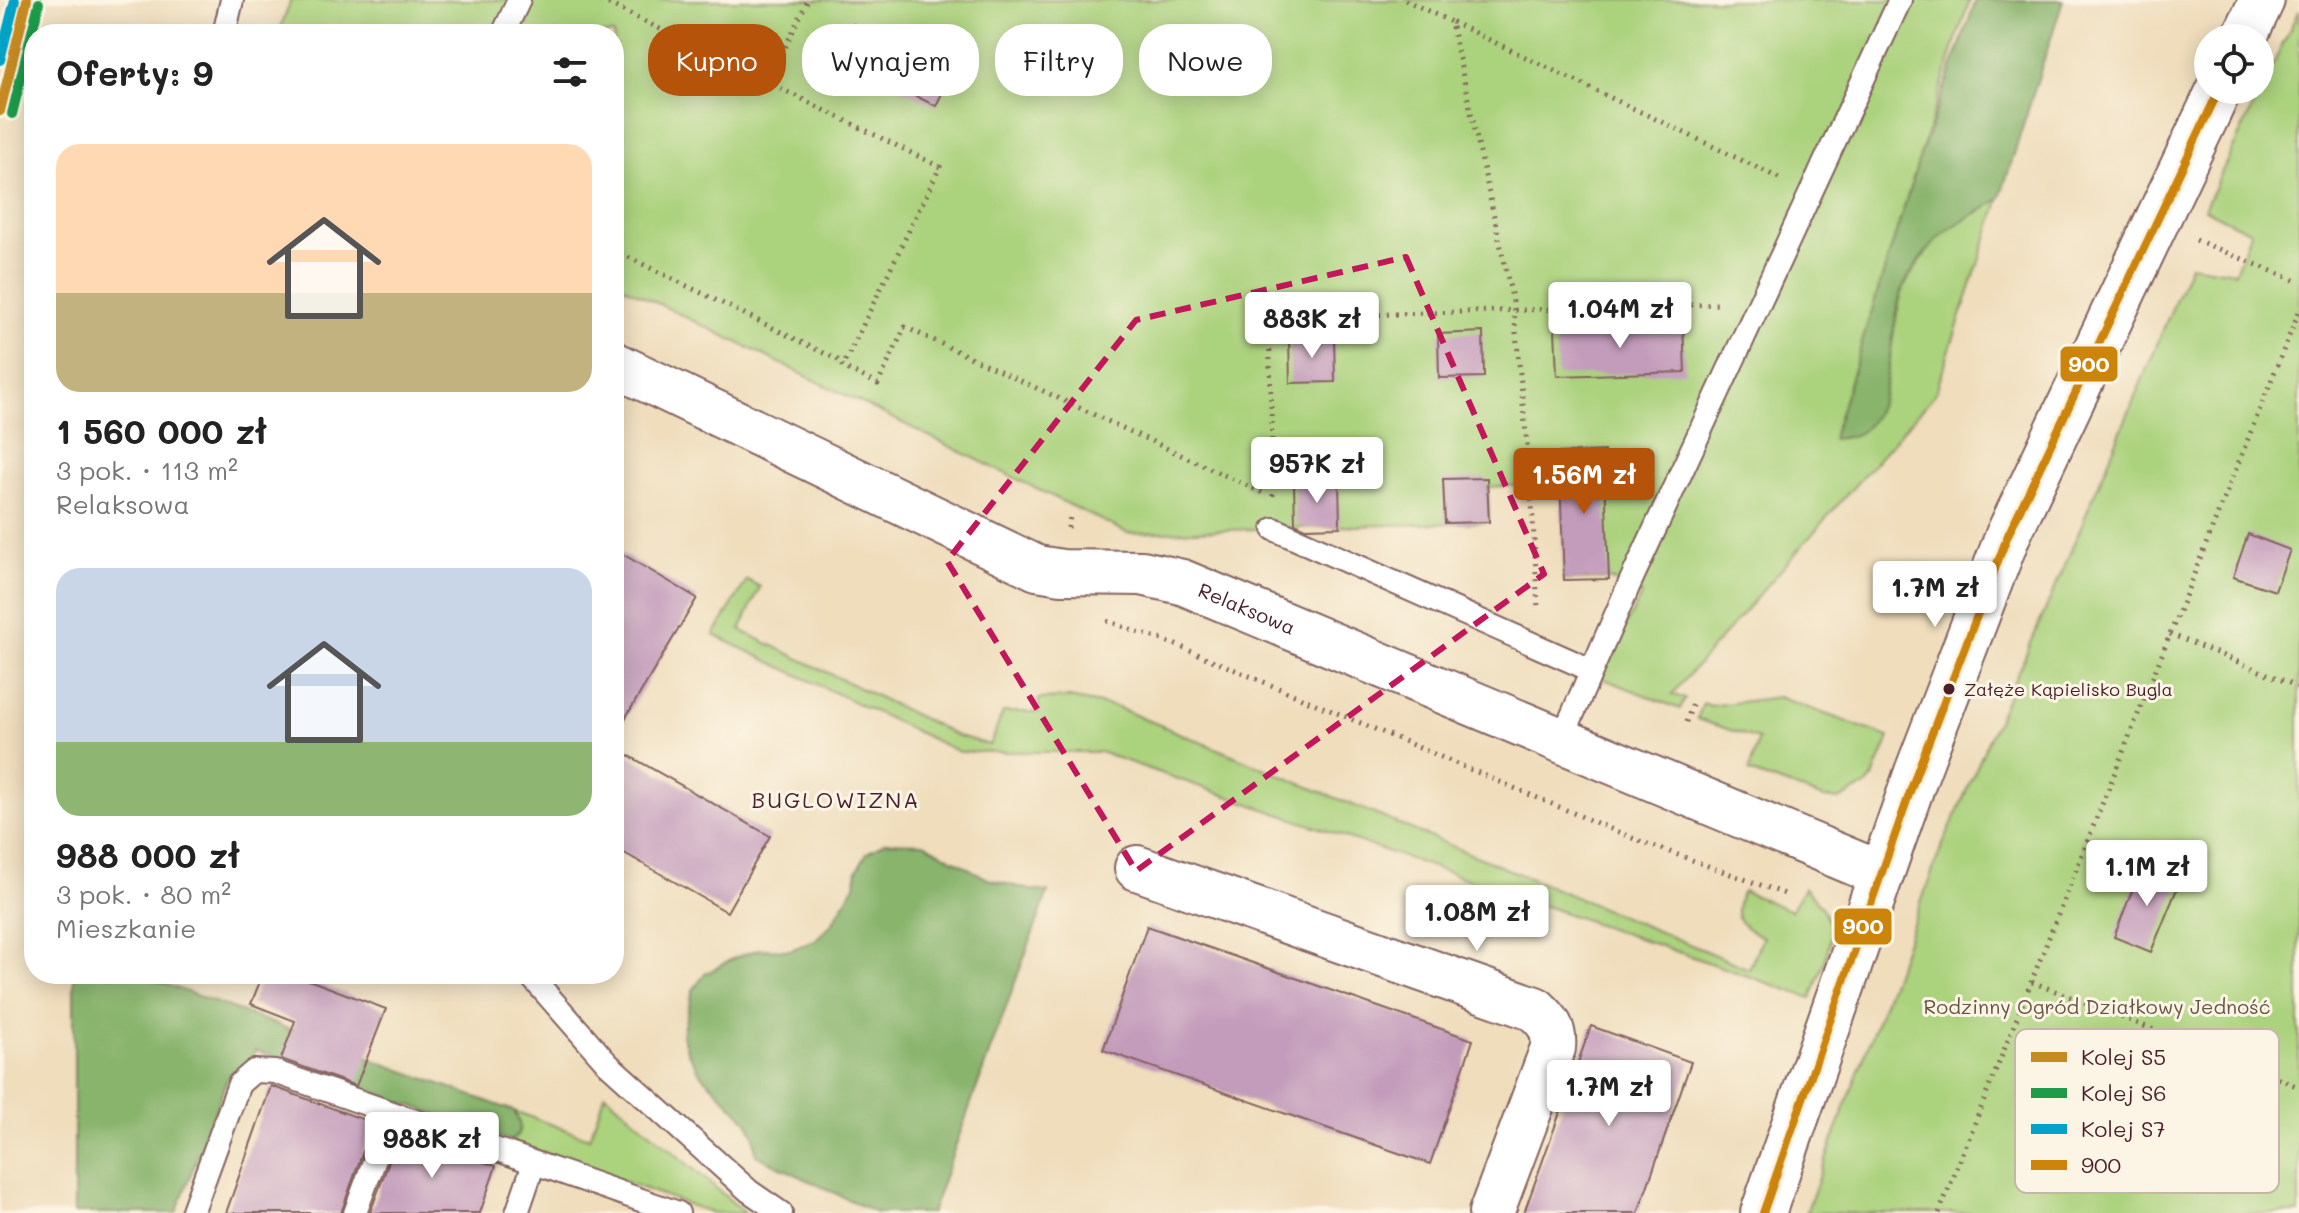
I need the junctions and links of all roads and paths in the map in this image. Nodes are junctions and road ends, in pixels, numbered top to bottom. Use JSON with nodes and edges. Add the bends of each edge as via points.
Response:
{"nodes":[{"id":1,"x":232,"y":0,"type":"edge"},
{"id":2,"x":519,"y":0,"type":"edge"},
{"id":3,"x":601,"y":0,"type":"edge"},
{"id":4,"x":808,"y":0,"type":"edge"},
{"id":5,"x":1405,"y":0,"type":"edge"},
{"id":6,"x":1900,"y":0,"type":"edge"},
{"id":7,"x":2262,"y":0,"type":"edge"},
{"id":8,"x":1451,"y":22,"type":"junction"},
{"id":9,"x":226,"y":24,"type":"edge"},
{"id":10,"x":508,"y":24,"type":"edge"},
{"id":11,"x":649,"y":24,"type":"edge"},
{"id":12,"x":2251,"y":24,"type":"edge"},
{"id":13,"x":786,"y":46,"type":"edge"},
{"id":14,"x":786,"y":92,"type":"edge"},
{"id":15,"x":2212,"y":104,"type":"edge"},
{"id":16,"x":1812,"y":193,"type":"junction"},
{"id":17,"x":2155,"y":223,"type":"junction"},
{"id":18,"x":624,"y":255,"type":"edge"},
{"id":19,"x":2299,"y":282,"type":"edge"},
{"id":20,"x":1761,"y":303,"type":"junction"},
{"id":21,"x":1514,"y":310,"type":"junction"},
{"id":22,"x":2299,"y":311,"type":"edge"},
{"id":23,"x":843,"y":367,"type":"junction"},
{"id":24,"x":624,"y":369,"type":"edge"},
{"id":25,"x":1274,"y":529,"type":"dead end"},
{"id":26,"x":1097,"y":620,"type":"dead end"},
{"id":27,"x":2170,"y":634,"type":"junction"},
{"id":28,"x":1540,"y":647,"type":"junction"},
{"id":29,"x":1591,"y":670,"type":"junction"},
{"id":30,"x":2299,"y":687,"type":"edge"},
{"id":31,"x":1694,"y":700,"type":"dead end"},
{"id":32,"x":1686,"y":722,"type":"dead end"},
{"id":33,"x":1561,"y":741,"type":"junction"},
{"id":34,"x":1137,"y":868,"type":"dead end"},
{"id":35,"x":1881,"y":874,"type":"junction"},
{"id":36,"x":1785,"y":894,"type":"dead end"},
{"id":37,"x":2031,"y":982,"type":"junction"},
{"id":38,"x":538,"y":984,"type":"edge"},
{"id":39,"x":2151,"y":1029,"type":"edge"},
{"id":40,"x":2279,"y":1079,"type":"edge"},
{"id":41,"x":2299,"y":1087,"type":"edge"},
{"id":42,"x":392,"y":1113,"type":"junction"},
{"id":43,"x":534,"y":1163,"type":"junction"},
{"id":44,"x":192,"y":1213,"type":"edge"},
{"id":45,"x":355,"y":1213,"type":"edge"},
{"id":46,"x":517,"y":1213,"type":"edge"},
{"id":47,"x":678,"y":1213,"type":"edge"},
{"id":48,"x":781,"y":1213,"type":"edge"},
{"id":49,"x":1491,"y":1213,"type":"edge"},
{"id":50,"x":1763,"y":1213,"type":"edge"},
{"id":51,"x":1939,"y":1213,"type":"edge"}],
"edges":[{"from":1,"to":9,"type":"lane"},
{"from":2,"to":10,"type":"lane"},
{"from":3,"to":11,"type":"path"},
{"from":4,"to":13,"type":"path"},
{"from":5,"to":8,"type":"path"},
{"from":6,"to":16,"type":"lane"},
{"from":7,"to":12,"type":"street"},
{"from":8,"to":16,"type":"path"},
{"from":8,"to":21,"type":"path"},
{"from":14,"to":23,"type":"path","via":[[940,167]]},
{"from":15,"to":17,"type":"street"},
{"from":16,"to":20,"type":"lane"},
{"from":17,"to":19,"type":"path"},
{"from":17,"to":35,"type":"street","via":[[2008,535]]},
{"from":18,"to":23,"type":"path"},
{"from":20,"to":21,"type":"path"},
{"from":20,"to":29,"type":"lane"},
{"from":21,"to":23,"type":"path","via":[[1269,318],[1273,497],[905,327],[878,384]]},
{"from":21,"to":28,"type":"path"},
{"from":22,"to":27,"type":"path"},
{"from":24,"to":33,"type":"street","name":"Relaksowa","via":[[1037,568],[1142,573],[1182,582]]},
{"from":25,"to":28,"type":"lane"},
{"from":26,"to":36,"type":"path","via":[[1174,644],[1637,840]]},
{"from":27,"to":30,"type":"path"},
{"from":27,"to":37,"type":"path"},
{"from":28,"to":29,"type":"lane"},
{"from":29,"to":33,"type":"lane"},
{"from":31,"to":32,"type":"path"},
{"from":33,"to":35,"type":"street","name":"Relaksowa"},
{"from":34,"to":49,"type":"street","via":[[1535,1009],[1547,1019],[1553,1048]]},
{"from":35,"to":50,"type":"street"},
{"from":37,"to":39,"type":"path"},
{"from":37,"to":51,"type":"path"},
{"from":38,"to":48,"type":"lane","via":[[608,1064],[749,1191]]},
{"from":40,"to":41,"type":"path"},
{"from":42,"to":43,"type":"lane"},
{"from":42,"to":44,"type":"lane","via":[[275,1072],[254,1071],[239,1084]]},
{"from":42,"to":45,"type":"lane"},
{"from":43,"to":46,"type":"lane"},
{"from":43,"to":47,"type":"lane"}]}
